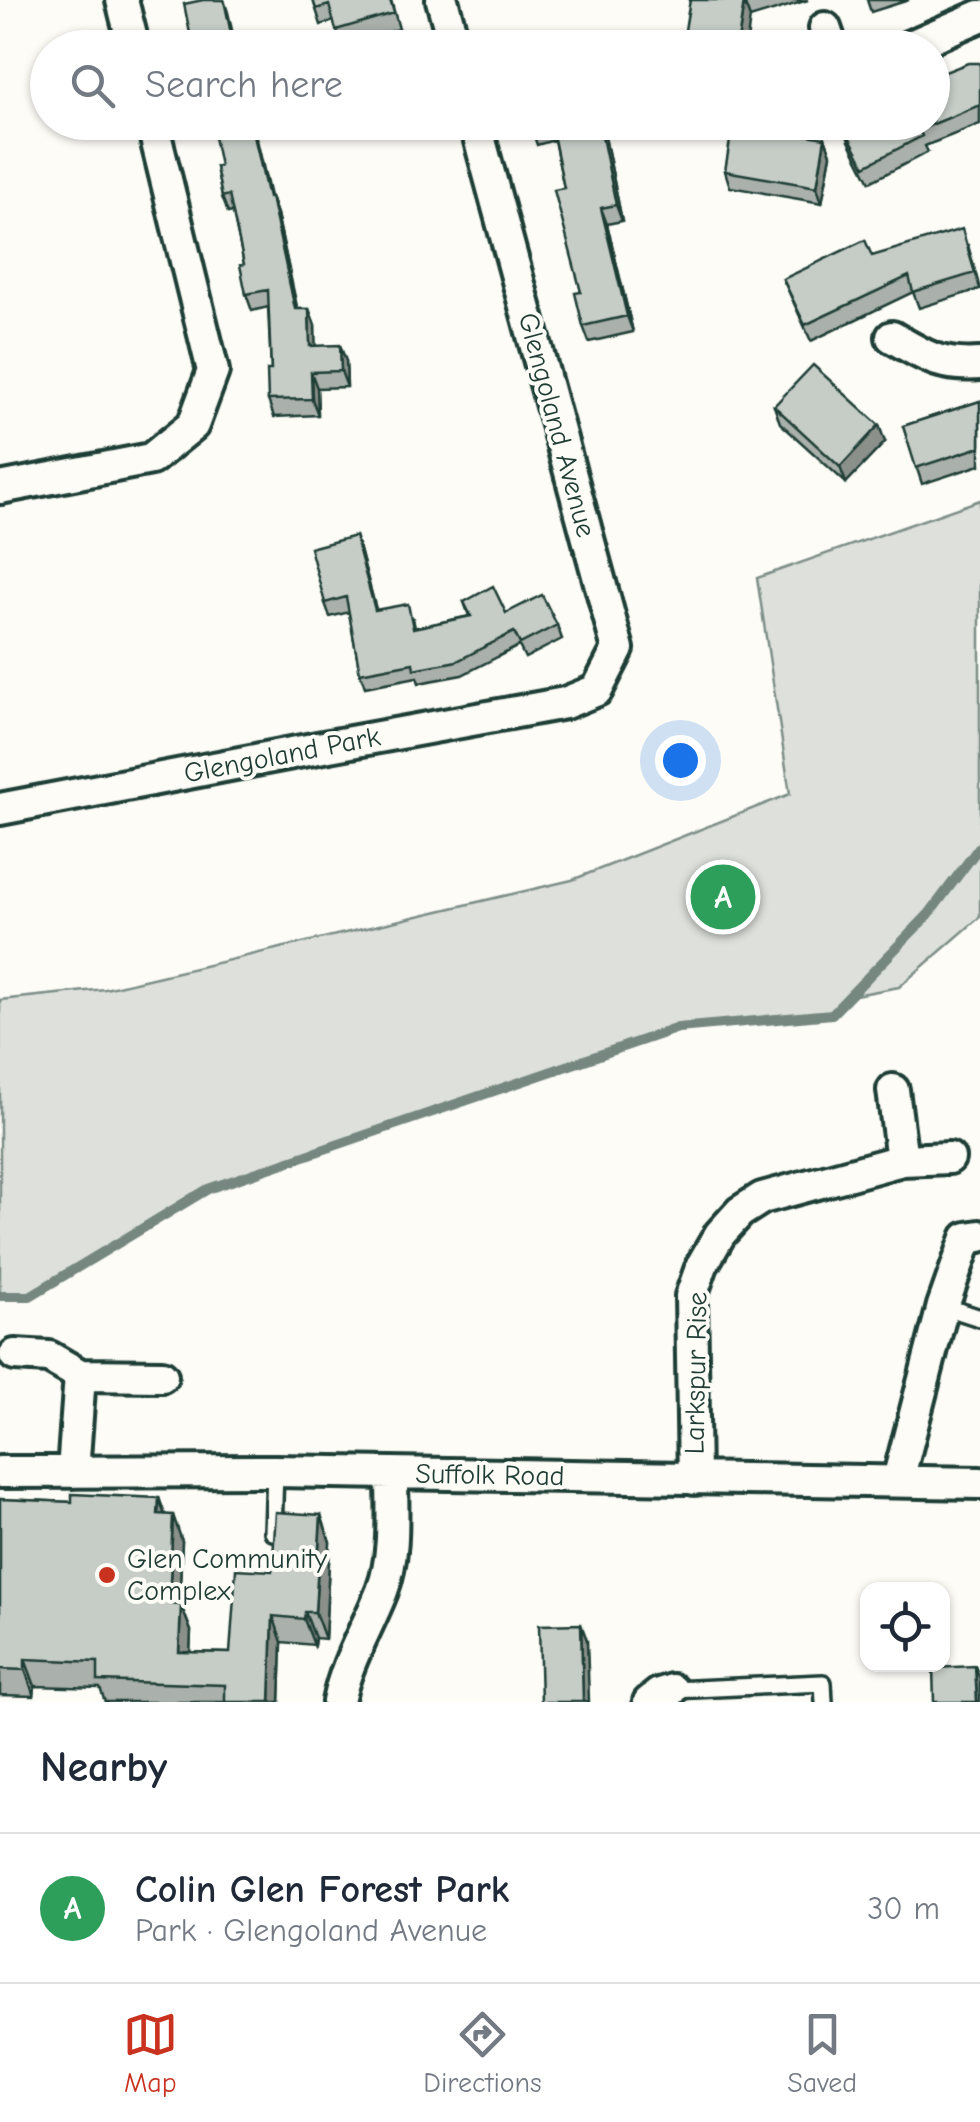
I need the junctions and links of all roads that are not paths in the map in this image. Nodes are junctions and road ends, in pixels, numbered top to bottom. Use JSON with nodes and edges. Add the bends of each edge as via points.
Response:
{"nodes":[{"id":1,"x":122,"y":0,"type":"edge"},
{"id":2,"x":442,"y":0,"type":"edge"},
{"id":3,"x":980,"y":16,"type":"edge"},
{"id":4,"x":130,"y":30,"type":"edge"},
{"id":5,"x":450,"y":30,"type":"edge"},
{"id":6,"x":948,"y":30,"type":"edge"},
{"id":7,"x":156,"y":140,"type":"edge"},
{"id":8,"x":480,"y":140,"type":"edge"},
{"id":9,"x":892,"y":336,"type":"dead end"},
{"id":10,"x":980,"y":364,"type":"edge"},
{"id":11,"x":0,"y":488,"type":"edge"},
{"id":12,"x":565,"y":703,"type":"joint"},
{"id":13,"x":0,"y":809,"type":"edge"},
{"id":14,"x":894,"y":1090,"type":"dead end"},
{"id":15,"x":949,"y":1158,"type":"dead end"},
{"id":16,"x":902,"y":1160,"type":"junction"},
{"id":17,"x":980,"y":1236,"type":"edge"},
{"id":18,"x":944,"y":1306,"type":"junction"},
{"id":19,"x":980,"y":1318,"type":"edge"},
{"id":20,"x":14,"y":1355,"type":"dead end"},
{"id":21,"x":80,"y":1375,"type":"junction"},
{"id":22,"x":162,"y":1376,"type":"dead end"},
{"id":23,"x":275,"y":1471,"type":"junction"},
{"id":24,"x":0,"y":1472,"type":"edge"},
{"id":25,"x":74,"y":1472,"type":"junction"},
{"id":26,"x":392,"y":1473,"type":"junction"},
{"id":27,"x":694,"y":1479,"type":"junction"},
{"id":28,"x":898,"y":1480,"type":"junction"},
{"id":29,"x":980,"y":1483,"type":"edge"},
{"id":30,"x":273,"y":1532,"type":"edge"},
{"id":31,"x":660,"y":1696,"type":"edge"},
{"id":32,"x":338,"y":1702,"type":"edge"},
{"id":33,"x":824,"y":1702,"type":"edge"}],
"edges":[{"from":1,"to":4,"type":"street"},
{"from":2,"to":5,"type":"street"},
{"from":3,"to":6,"type":"street"},
{"from":7,"to":11,"type":"street","via":[[213,371],[193,426],[151,460]]},
{"from":8,"to":12,"type":"street","name":"Glengoland Avenue","via":[[618,650],[597,690]]},
{"from":9,"to":10,"type":"street","via":[[934,361]]},
{"from":12,"to":13,"type":"street","name":"Glengoland Park"},
{"from":14,"to":16,"type":"street"},
{"from":15,"to":16,"type":"street","name":"Larkspur Rise"},
{"from":16,"to":27,"type":"street","name":"Larkspur Rise","via":[[762,1198],[720,1234],[692,1296]]},
{"from":17,"to":18,"type":"street","via":[[967,1238]]},
{"from":18,"to":19,"type":"lane"},
{"from":18,"to":28,"type":"street"},
{"from":20,"to":21,"type":"street","via":[[49,1356]]},
{"from":21,"to":22,"type":"street"},
{"from":21,"to":25,"type":"street"},
{"from":23,"to":25,"type":"street","name":"Suffolk Road"},
{"from":23,"to":26,"type":"street","name":"Suffolk Road"},
{"from":23,"to":30,"type":"lane"},
{"from":24,"to":25,"type":"street","name":"Suffolk Road"},
{"from":26,"to":27,"type":"street","name":"Suffolk Road"},
{"from":26,"to":32,"type":"street","via":[[392,1553]]},
{"from":27,"to":28,"type":"street","name":"Suffolk Road"},
{"from":28,"to":29,"type":"street","name":"Suffolk Road"},
{"from":31,"to":33,"type":"lane","via":[[823,1683]]}]}
